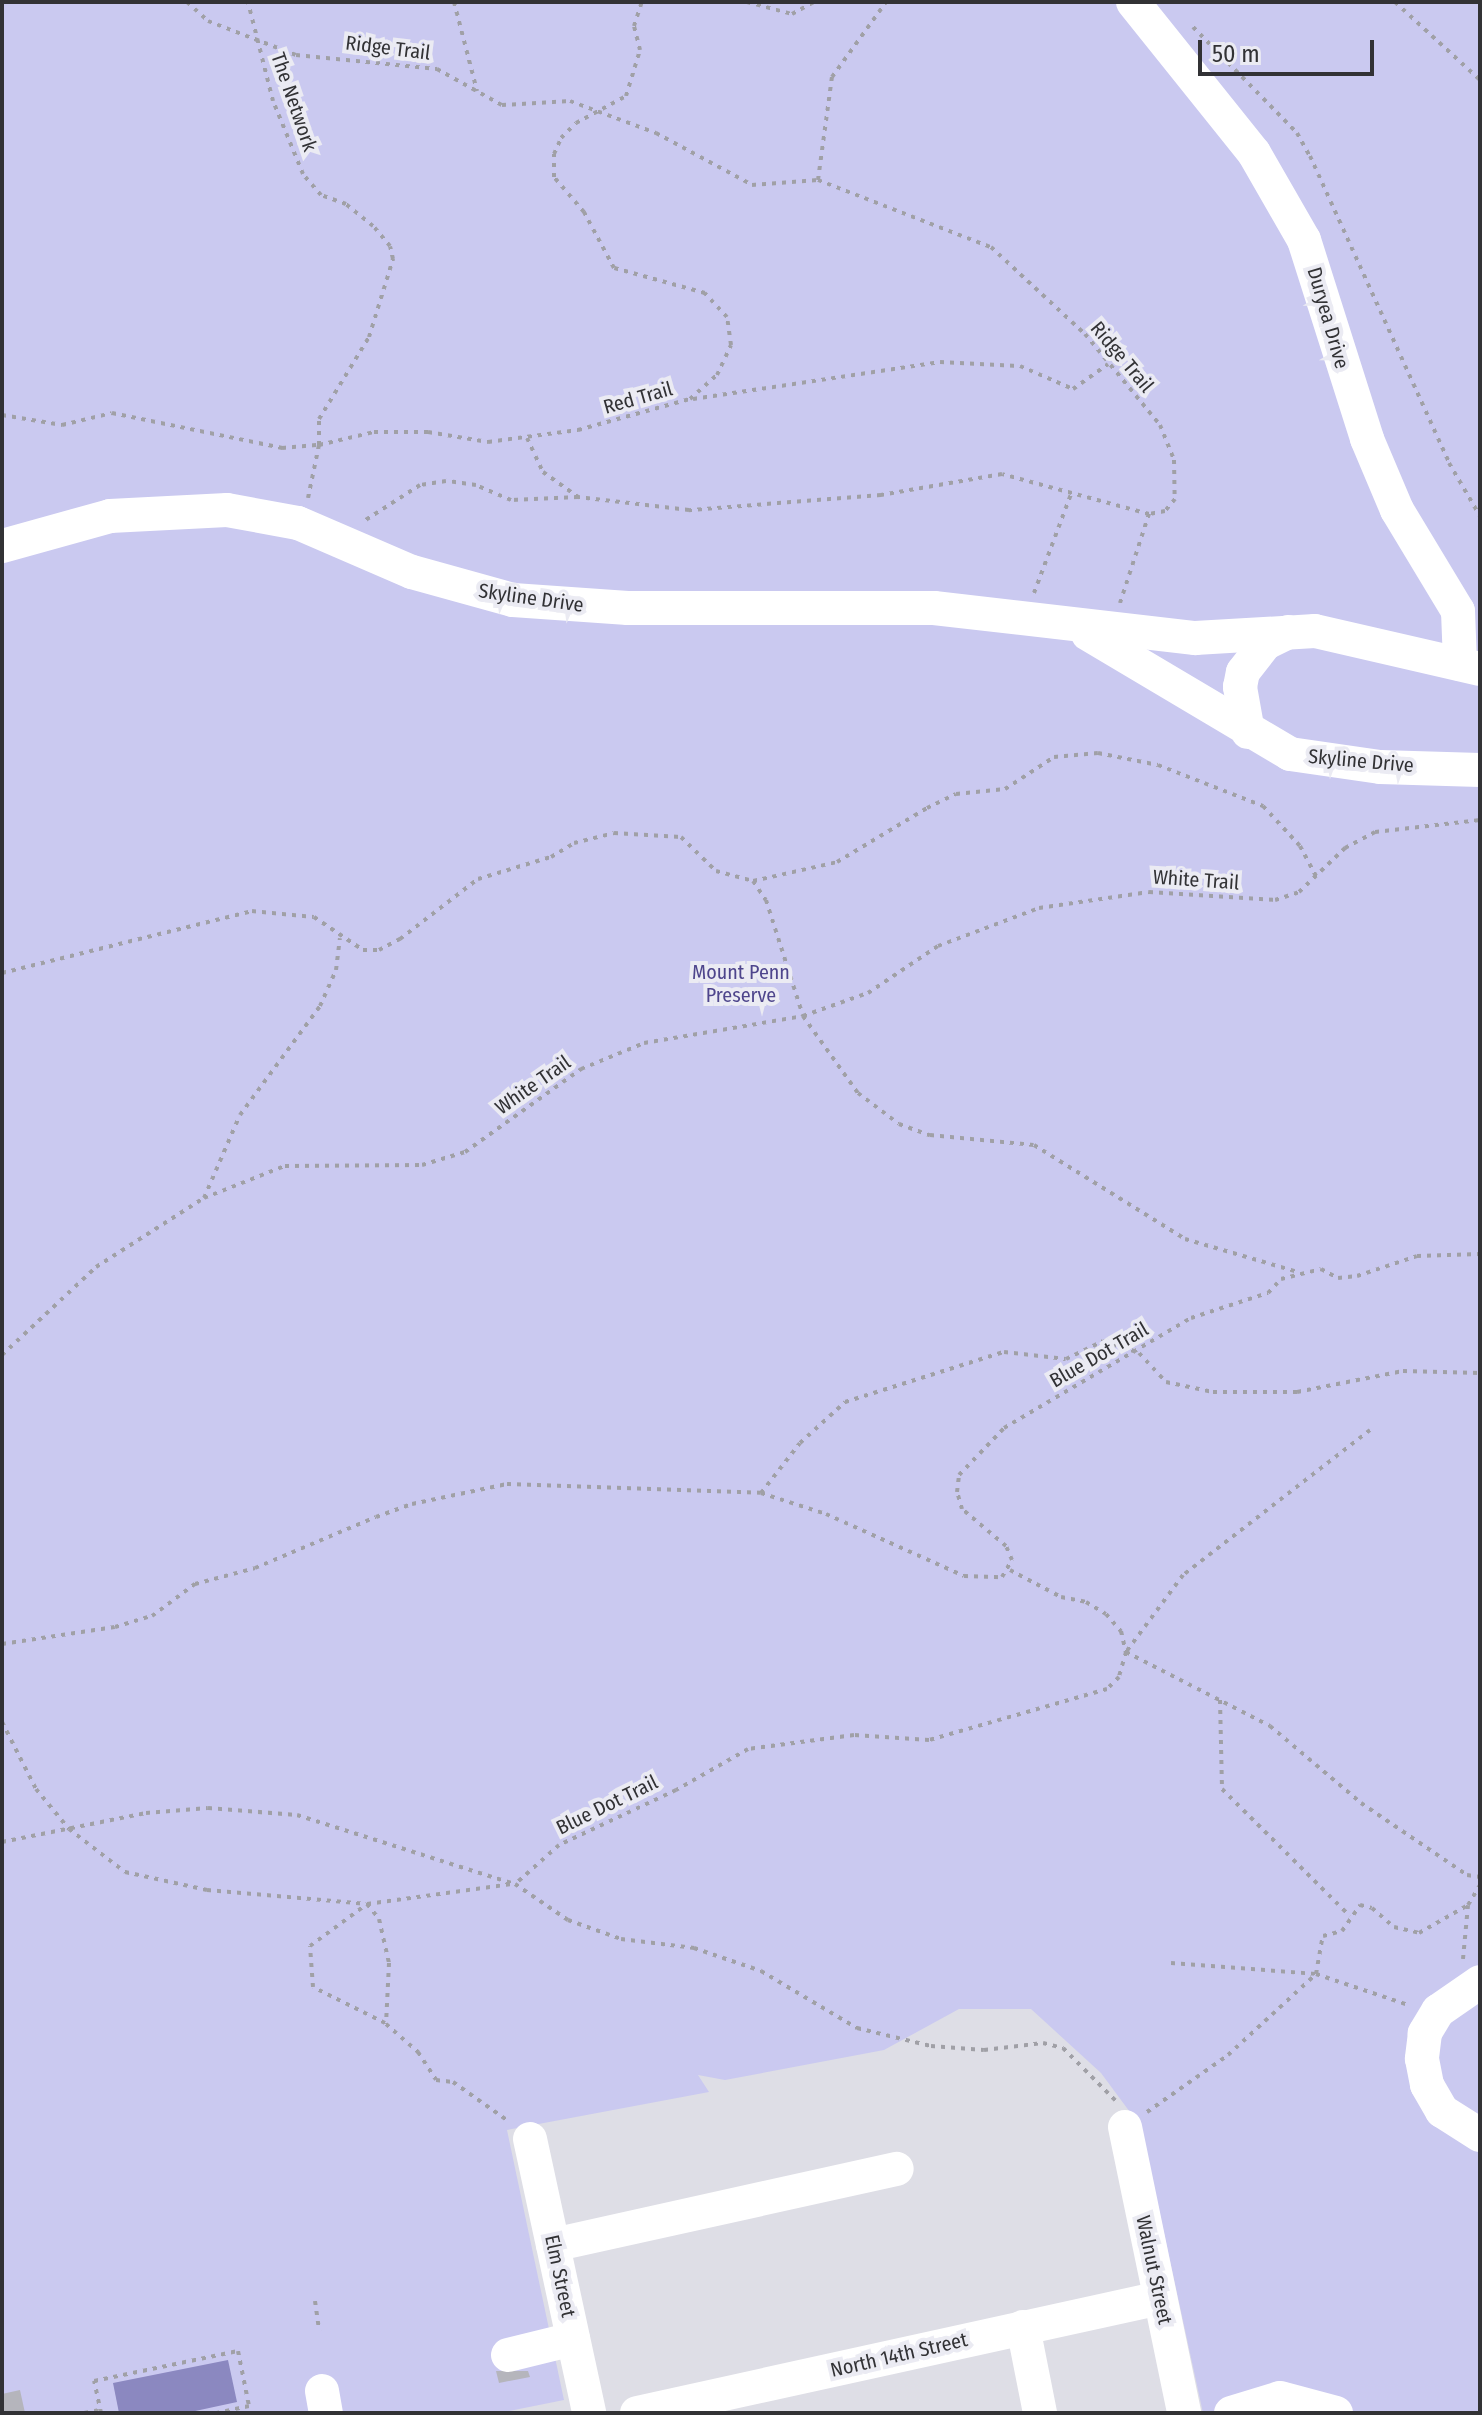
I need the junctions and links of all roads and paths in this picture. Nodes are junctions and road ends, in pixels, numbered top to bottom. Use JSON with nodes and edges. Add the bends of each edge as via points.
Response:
{"nodes":[{"id":1,"x":187,"y":2,"type":"edge"},
{"id":2,"x":248,"y":2,"type":"edge"},
{"id":3,"x":454,"y":2,"type":"edge"},
{"id":4,"x":642,"y":2,"type":"edge"},
{"id":5,"x":747,"y":2,"type":"edge"},
{"id":6,"x":814,"y":2,"type":"edge"},
{"id":7,"x":886,"y":2,"type":"edge"},
{"id":8,"x":1133,"y":2,"type":"edge"},
{"id":9,"x":1395,"y":2,"type":"edge"},
{"id":10,"x":1187,"y":21,"type":"dead end"},
{"id":11,"x":258,"y":42,"type":"junction"},
{"id":12,"x":1480,"y":80,"type":"edge"},
{"id":13,"x":477,"y":91,"type":"junction"},
{"id":14,"x":599,"y":113,"type":"junction"},
{"id":15,"x":818,"y":180,"type":"junction"},
{"id":16,"x":1108,"y":364,"type":"junction"},
{"id":17,"x":690,"y":399,"type":"junction"},
{"id":18,"x":2,"y":415,"type":"edge"},
{"id":19,"x":527,"y":438,"type":"junction"},
{"id":20,"x":319,"y":445,"type":"junction"},
{"id":21,"x":1071,"y":494,"type":"junction"},
{"id":22,"x":578,"y":497,"type":"junction"},
{"id":23,"x":1149,"y":514,"type":"junction"},
{"id":24,"x":1480,"y":516,"type":"edge"},
{"id":25,"x":298,"y":523,"type":"junction"},
{"id":26,"x":333,"y":536,"type":"junction"},
{"id":27,"x":2,"y":546,"type":"edge"},
{"id":28,"x":1024,"y":619,"type":"junction"},
{"id":29,"x":1094,"y":630,"type":"junction"},
{"id":30,"x":1293,"y":630,"type":"junction"},
{"id":31,"x":1470,"y":666,"type":"edge"},
{"id":32,"x":1248,"y":732,"type":"junction"},
{"id":33,"x":1480,"y":770,"type":"edge"},
{"id":34,"x":1480,"y":820,"type":"edge"},
{"id":35,"x":1317,"y":878,"type":"junction"},
{"id":36,"x":753,"y":881,"type":"junction"},
{"id":37,"x":340,"y":938,"type":"junction"},
{"id":38,"x":2,"y":973,"type":"edge"},
{"id":39,"x":803,"y":1016,"type":"junction"},
{"id":40,"x":204,"y":1198,"type":"junction"},
{"id":41,"x":1480,"y":1254,"type":"edge"},
{"id":42,"x":1300,"y":1272,"type":"junction"},
{"id":43,"x":1139,"y":1353,"type":"junction"},
{"id":44,"x":2,"y":1355,"type":"edge"},
{"id":45,"x":1480,"y":1373,"type":"edge"},
{"id":46,"x":1370,"y":1430,"type":"dead end"},
{"id":47,"x":761,"y":1493,"type":"junction"},
{"id":48,"x":1010,"y":1570,"type":"junction"},
{"id":49,"x":2,"y":1644,"type":"edge"},
{"id":50,"x":1126,"y":1652,"type":"junction"},
{"id":51,"x":1220,"y":1700,"type":"junction"},
{"id":52,"x":2,"y":1722,"type":"edge"},
{"id":53,"x":69,"y":1829,"type":"junction"},
{"id":54,"x":2,"y":1842,"type":"edge"},
{"id":55,"x":1480,"y":1877,"type":"edge"},
{"id":56,"x":515,"y":1884,"type":"junction"},
{"id":57,"x":1480,"y":1885,"type":"edge"},
{"id":58,"x":367,"y":1904,"type":"junction"},
{"id":59,"x":1468,"y":1905,"type":"junction"},
{"id":60,"x":1351,"y":1917,"type":"junction"},
{"id":61,"x":1171,"y":1963,"type":"dead end"},
{"id":62,"x":1316,"y":1974,"type":"junction"},
{"id":63,"x":1460,"y":1995,"type":"edge"},
{"id":64,"x":386,"y":2024,"type":"junction"},
{"id":65,"x":1125,"y":2127,"type":"junction"},
{"id":66,"x":1480,"y":2135,"type":"edge"},
{"id":67,"x":530,"y":2139,"type":"joint"},
{"id":68,"x":897,"y":2169,"type":"dead end"},
{"id":69,"x":553,"y":2245,"type":"junction"},
{"id":70,"x":1160,"y":2298,"type":"junction"},
{"id":71,"x":315,"y":2301,"type":"dead end"},
{"id":72,"x":1023,"y":2327,"type":"junction"},
{"id":73,"x":319,"y":2331,"type":"dead end"},
{"id":74,"x":573,"y":2339,"type":"junction"},
{"id":75,"x":508,"y":2355,"type":"dead end"},
{"id":76,"x":100,"y":2411,"type":"edge"},
{"id":77,"x":84,"y":2413,"type":"edge"},
{"id":78,"x":217,"y":2413,"type":"edge"},
{"id":79,"x":589,"y":2413,"type":"edge"},
{"id":80,"x":637,"y":2413,"type":"edge"},
{"id":81,"x":1040,"y":2413,"type":"edge"},
{"id":82,"x":1184,"y":2413,"type":"edge"},
{"id":83,"x":1231,"y":2413,"type":"edge"},
{"id":84,"x":1336,"y":2413,"type":"edge"}],
"edges":[{"from":1,"to":11,"type":"path","name":"Ridge Trail","via":[[208,21]]},
{"from":2,"to":11,"type":"path","name":"The Network"},
{"from":3,"to":13,"type":"path"},
{"from":4,"to":14,"type":"path","name":"Red Trail","via":[[634,26],[640,50],[626,96]]},
{"from":5,"to":6,"type":"path","via":[[792,14]]},
{"from":7,"to":15,"type":"path","via":[[832,77]]},
{"from":8,"to":31,"type":"street","name":"Duryea Drive","via":[[1254,153],[1292,214],[1378,465],[1414,541],[1458,611]]},
{"from":9,"to":12,"type":"path"},
{"from":10,"to":24,"type":"path","via":[[1297,133],[1449,463]]},
{"from":11,"to":13,"type":"path","name":"Ridge Trail","via":[[296,55],[437,69]]},
{"from":11,"to":20,"type":"path","name":"The Network","via":[[282,129],[303,174],[321,195],[346,204],[373,226],[390,246],[393,259],[369,337],[319,419]]},
{"from":13,"to":14,"type":"path","name":"Ridge Trail","via":[[502,105],[570,101]]},
{"from":14,"to":15,"type":"path","name":"Ridge Trail","via":[[656,133],[752,185]]},
{"from":14,"to":17,"type":"path","name":"Red Trail","via":[[576,123],[561,138],[554,154],[554,177],[584,212],[614,268],[705,293],[727,317],[731,345],[717,375]]},
{"from":15,"to":16,"type":"path","name":"Ridge Trail","via":[[991,247],[1085,334]]},
{"from":16,"to":17,"type":"path","via":[[1073,389],[1020,366],[940,362]]},
{"from":16,"to":23,"type":"path","name":"Ridge Trail","via":[[1160,425],[1174,460],[1175,499],[1165,511]]},
{"from":17,"to":19,"type":"path","name":"Red Trail","via":[[648,415]]},
{"from":18,"to":20,"type":"path","name":"Red Trail","via":[[62,425],[112,413],[282,448]]},
{"from":19,"to":20,"type":"path","name":"Red Trail","via":[[488,442],[428,432],[374,432]]},
{"from":19,"to":22,"type":"path","via":[[543,472]]},
{"from":20,"to":25,"type":"path","via":[[315,477]]},
{"from":21,"to":22,"type":"path","via":[[1002,474],[881,495],[689,510]]},
{"from":21,"to":23,"type":"path"},
{"from":21,"to":28,"type":"path"},
{"from":22,"to":26,"type":"path","via":[[511,500],[476,485],[420,485],[383,512]]},
{"from":23,"to":29,"type":"path"},
{"from":25,"to":26,"type":"street","name":"Skyline Drive"},
{"from":25,"to":27,"type":"street","name":"Skyline Drive","via":[[227,510],[143,511]]},
{"from":26,"to":28,"type":"street","name":"Skyline Drive","via":[[455,587],[525,601],[628,608],[918,608]]},
{"from":28,"to":29,"type":"street","name":"Skyline Drive"},
{"from":29,"to":30,"type":"street","name":"Skyline Drive","via":[[1195,638]]},
{"from":29,"to":32,"type":"street","name":"Skyline Drive"},
{"from":30,"to":31,"type":"street","name":"Skyline Drive","via":[[1334,634],[1411,657]]},
{"from":30,"to":32,"type":"street","via":[[1266,643],[1243,672],[1240,687]]},
{"from":32,"to":33,"type":"street","name":"Skyline Drive","via":[[1290,754],[1315,759]]},
{"from":34,"to":35,"type":"path","name":"White Trail","via":[[1375,832],[1345,848]]},
{"from":35,"to":36,"type":"path","via":[[1300,846],[1263,806],[1158,765],[1098,753],[1054,757],[1005,789],[956,794],[837,862]]},
{"from":35,"to":39,"type":"path","name":"White Trail","via":[[1299,892],[1275,900],[1149,892],[1039,908],[938,946],[868,993]]},
{"from":36,"to":37,"type":"path","via":[[716,871],[681,837],[614,833],[478,879],[379,950],[363,950]]},
{"from":36,"to":39,"type":"path","via":[[766,900]]},
{"from":37,"to":38,"type":"path","via":[[314,917],[252,911]]},
{"from":37,"to":40,"type":"path","via":[[336,970],[320,1006],[240,1115]]},
{"from":39,"to":40,"type":"path","name":"White Trail","via":[[644,1043],[581,1069],[465,1152],[436,1161],[285,1166]]},
{"from":39,"to":42,"type":"path","via":[[858,1093],[899,1124],[930,1135],[1034,1145],[1185,1239]]},
{"from":40,"to":44,"type":"path","name":"White Trail","via":[[96,1267]]},
{"from":41,"to":42,"type":"path","via":[[1417,1256],[1338,1278],[1321,1269]]},
{"from":42,"to":43,"type":"path","name":"Blue Dot Trail","via":[[1281,1279],[1268,1293],[1191,1318]]},
{"from":43,"to":45,"type":"path","via":[[1166,1382],[1213,1392],[1297,1392],[1403,1371]]},
{"from":43,"to":47,"type":"path","via":[[1103,1341],[1066,1359],[1004,1352],[845,1402],[800,1443]]},
{"from":43,"to":48,"type":"path","name":"Blue Dot Trail","via":[[1004,1428],[959,1475],[962,1509],[1006,1546]]},
{"from":46,"to":50,"type":"path","name":"Blue Dot Trail","via":[[1183,1575]]},
{"from":47,"to":48,"type":"path","via":[[826,1514],[964,1576],[1002,1577]]},
{"from":47,"to":49,"type":"path","via":[[507,1484],[476,1490],[412,1504],[255,1568],[195,1584],[152,1616],[115,1627]]},
{"from":48,"to":50,"type":"path","via":[[1106,1614],[1121,1631]]},
{"from":50,"to":51,"type":"path"},
{"from":50,"to":56,"type":"path","name":"Blue Dot Trail","via":[[1119,1677],[1095,1696],[1009,1716],[966,1733],[929,1740],[854,1735],[748,1749],[559,1845]]},
{"from":51,"to":55,"type":"path","via":[[1270,1726],[1361,1803],[1467,1875]]},
{"from":51,"to":60,"type":"path","via":[[1222,1789]]},
{"from":52,"to":53,"type":"path","via":[[20,1764]]},
{"from":53,"to":54,"type":"path"},
{"from":53,"to":56,"type":"path","via":[[208,1808],[297,1815]]},
{"from":53,"to":58,"type":"path","via":[[125,1872],[207,1890]]},
{"from":56,"to":58,"type":"path"},
{"from":56,"to":65,"type":"path","via":[[568,1920],[621,1939],[694,1948],[761,1971],[857,2028],[931,2046],[984,2050],[1043,2043],[1063,2048],[1104,2084]]},
{"from":57,"to":59,"type":"path"},
{"from":58,"to":64,"type":"path","via":[[379,1919],[389,1963]]},
{"from":58,"to":64,"type":"path","via":[[310,1946],[313,1987]]},
{"from":59,"to":60,"type":"path","via":[[1419,1933],[1394,1927],[1372,1908],[1360,1905]]},
{"from":59,"to":63,"type":"path"},
{"from":60,"to":62,"type":"path","via":[[1342,1931],[1323,1936]]},
{"from":61,"to":62,"type":"path"},
{"from":62,"to":63,"type":"path","via":[[1401,2004]]},
{"from":62,"to":65,"type":"path","via":[[1228,2055]]},
{"from":63,"to":66,"type":"street","via":[[1425,2033],[1422,2059],[1427,2085],[1442,2111]]},
{"from":64,"to":67,"type":"path","via":[[418,2052],[436,2080],[453,2082],[480,2098]]},
{"from":65,"to":70,"type":"street","name":"Walnut Street"},
{"from":67,"to":69,"type":"street","name":"Elm Street"},
{"from":68,"to":69,"type":"street"},
{"from":69,"to":74,"type":"street","name":"Elm Street"},
{"from":70,"to":72,"type":"street","name":"North 14th Street"},
{"from":70,"to":82,"type":"street","name":"Walnut Street"},
{"from":71,"to":73,"type":"path"},
{"from":72,"to":80,"type":"street","name":"North 14th Street"},
{"from":72,"to":81,"type":"street"},
{"from":74,"to":75,"type":"street"},
{"from":74,"to":79,"type":"street","name":"Elm Street"},
{"from":76,"to":77,"type":"path"},
{"from":76,"to":78,"type":"path","via":[[94,2381],[238,2351],[249,2406]]},
{"from":83,"to":84,"type":"street","via":[[1280,2398]]}]}
